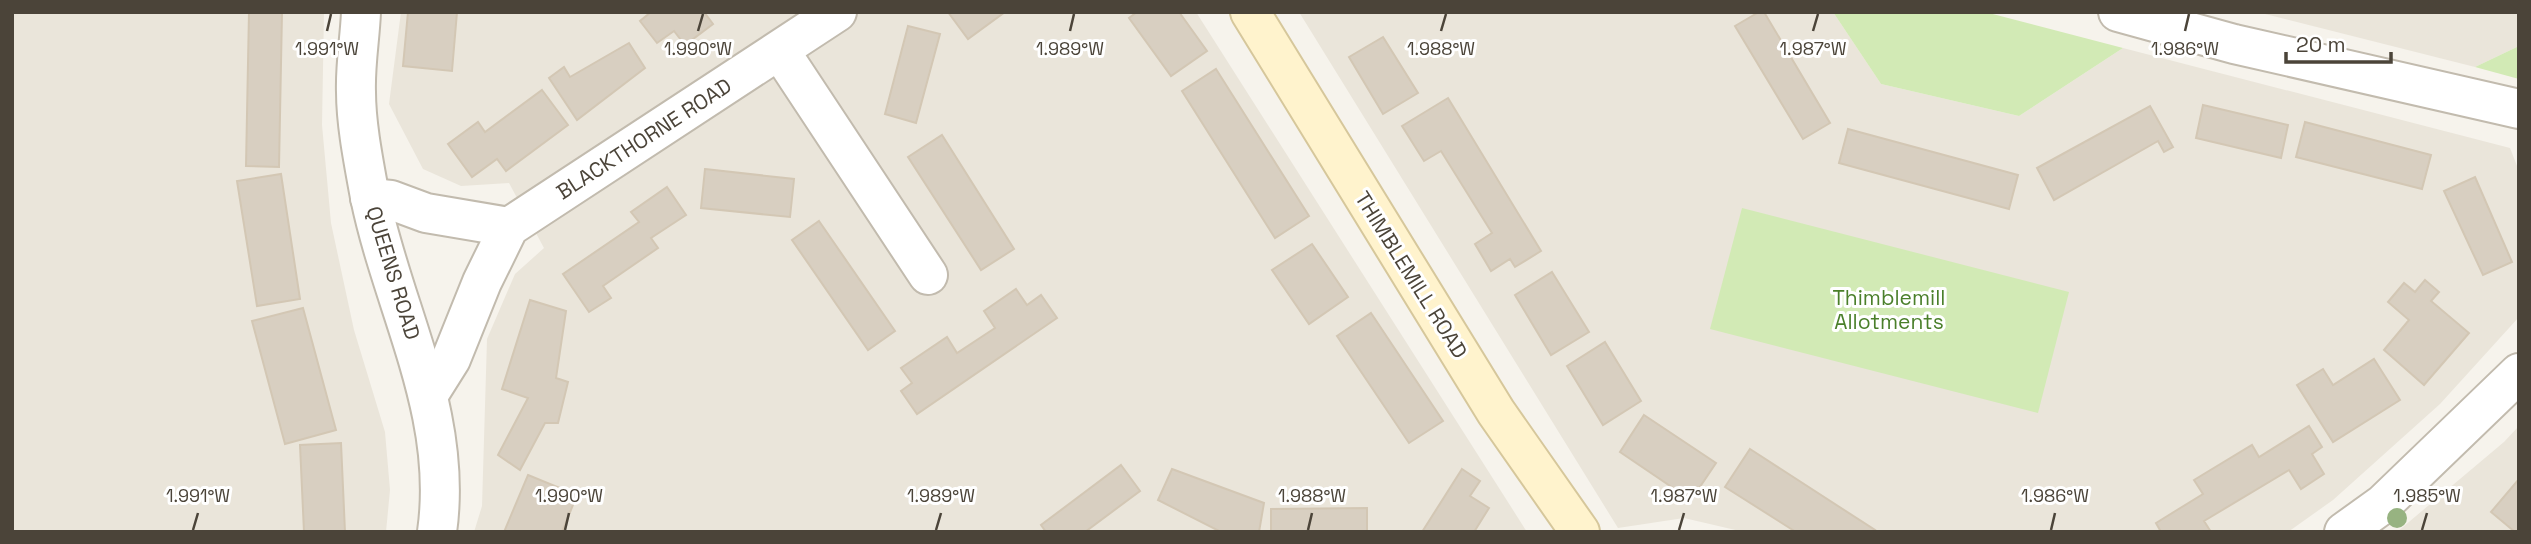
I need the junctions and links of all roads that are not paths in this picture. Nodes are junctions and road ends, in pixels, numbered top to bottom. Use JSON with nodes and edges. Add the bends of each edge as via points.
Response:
{"nodes":[{"id":1,"x":361,"y":12,"type":"edge"},
{"id":2,"x":837,"y":12,"type":"edge"},
{"id":3,"x":1251,"y":12,"type":"edge"},
{"id":4,"x":2118,"y":12,"type":"edge"},
{"id":5,"x":780,"y":51,"type":"junction"},
{"id":6,"x":2519,"y":109,"type":"edge"},
{"id":7,"x":370,"y":198,"type":"junction"},
{"id":8,"x":509,"y":227,"type":"junction"},
{"id":9,"x":928,"y":275,"type":"dead end"},
{"id":10,"x":2519,"y":373,"type":"edge"},
{"id":11,"x":429,"y":394,"type":"junction"},
{"id":12,"x":437,"y":532,"type":"edge"},
{"id":13,"x":1580,"y":532,"type":"edge"},
{"id":14,"x":2344,"y":532,"type":"edge"}],
"edges":[{"from":1,"to":7,"type":"street","name":"QUEENS ROAD","via":[[355,93]]},
{"from":2,"to":5,"type":"street","name":"BLACKTHORNE ROAD"},
{"from":3,"to":13,"type":"main road","name":"THIMBLEMILL ROAD","via":[[1496,412]]},
{"from":4,"to":6,"type":"street","via":[[2234,44]]},
{"from":5,"to":8,"type":"street","name":"BLACKTHORNE ROAD"},
{"from":5,"to":9,"type":"street"},
{"from":7,"to":8,"type":"street"},
{"from":7,"to":11,"type":"street","name":"QUEENS ROAD"},
{"from":8,"to":11,"type":"street","via":[[451,359]]},
{"from":10,"to":14,"type":"street","via":[[2383,504]]},
{"from":11,"to":12,"type":"street","name":"QUEENS ROAD","via":[[438,445],[441,507]]}]}
